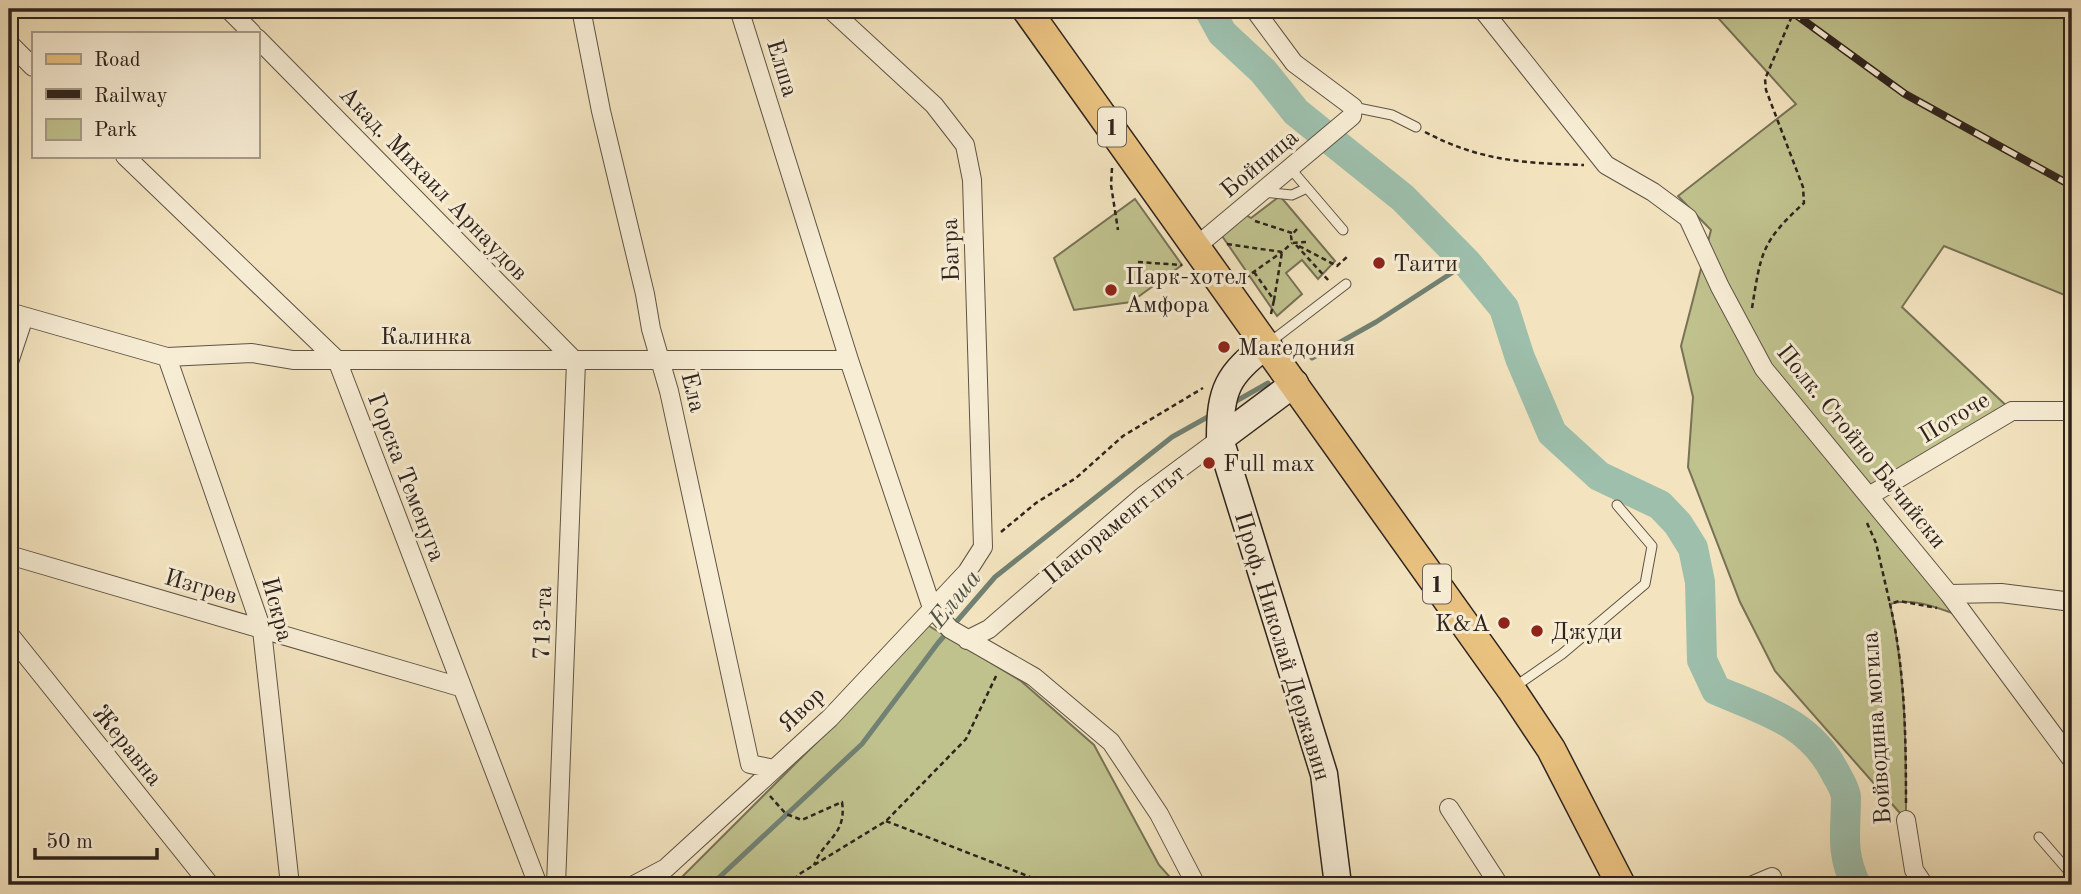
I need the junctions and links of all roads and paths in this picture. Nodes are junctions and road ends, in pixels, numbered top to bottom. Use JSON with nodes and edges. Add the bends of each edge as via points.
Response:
{"nodes":[{"id":1,"x":581,"y":9,"type":"edge"},
{"id":2,"x":739,"y":9,"type":"edge"},
{"id":3,"x":830,"y":9,"type":"edge"},
{"id":4,"x":1026,"y":9,"type":"edge"},
{"id":5,"x":1254,"y":9,"type":"edge"},
{"id":6,"x":1482,"y":9,"type":"edge"},
{"id":7,"x":1795,"y":9,"type":"edge"},
{"id":8,"x":240,"y":12,"type":"edge"},
{"id":9,"x":251,"y":32,"type":"edge"},
{"id":10,"x":259,"y":40,"type":"edge"},
{"id":11,"x":9,"y":43,"type":"edge"},
{"id":12,"x":32,"y":66,"type":"edge"},
{"id":13,"x":1353,"y":112,"type":"junction"},
{"id":14,"x":1416,"y":127,"type":"joint"},
{"id":15,"x":127,"y":158,"type":"edge"},
{"id":16,"x":1606,"y":165,"type":"junction"},
{"id":17,"x":1112,"y":168,"type":"dead end"},
{"id":18,"x":1290,"y":168,"type":"junction"},
{"id":19,"x":1305,"y":189,"type":"junction"},
{"id":20,"x":1263,"y":192,"type":"junction"},
{"id":21,"x":1237,"y":214,"type":"junction"},
{"id":22,"x":1297,"y":229,"type":"dead end"},
{"id":23,"x":1118,"y":230,"type":"dead end"},
{"id":24,"x":1343,"y":230,"type":"dead end"},
{"id":25,"x":1292,"y":233,"type":"junction"},
{"id":26,"x":1306,"y":242,"type":"dead end"},
{"id":27,"x":1294,"y":244,"type":"junction"},
{"id":28,"x":1201,"y":251,"type":"junction"},
{"id":29,"x":1282,"y":253,"type":"junction"},
{"id":30,"x":1348,"y":256,"type":"dead end"},
{"id":31,"x":1138,"y":262,"type":"dead end"},
{"id":32,"x":1254,"y":272,"type":"junction"},
{"id":33,"x":1245,"y":278,"type":"dead end"},
{"id":34,"x":1342,"y":288,"type":"joint"},
{"id":35,"x":1273,"y":300,"type":"junction"},
{"id":36,"x":17,"y":314,"type":"edge"},
{"id":37,"x":1271,"y":314,"type":"dead end"},
{"id":38,"x":1753,"y":319,"type":"dead end"},
{"id":39,"x":1268,"y":344,"type":"junction"},
{"id":40,"x":167,"y":357,"type":"junction"},
{"id":41,"x":660,"y":359,"type":"junction"},
{"id":42,"x":337,"y":360,"type":"junction"},
{"id":43,"x":849,"y":360,"type":"junction"},
{"id":44,"x":9,"y":362,"type":"edge"},
{"id":45,"x":576,"y":362,"type":"junction"},
{"id":46,"x":1295,"y":383,"type":"junction"},
{"id":47,"x":1222,"y":410,"type":"junction"},
{"id":48,"x":2072,"y":411,"type":"edge"},
{"id":49,"x":1869,"y":496,"type":"junction"},
{"id":50,"x":1617,"y":505,"type":"dead end"},
{"id":51,"x":1866,"y":521,"type":"dead end"},
{"id":52,"x":983,"y":547,"type":"junction"},
{"id":53,"x":9,"y":555,"type":"edge"},
{"id":54,"x":1949,"y":594,"type":"junction"},
{"id":55,"x":2072,"y":602,"type":"edge"},
{"id":56,"x":1890,"y":604,"type":"junction"},
{"id":57,"x":932,"y":608,"type":"junction"},
{"id":58,"x":1969,"y":620,"type":"junction"},
{"id":59,"x":262,"y":630,"type":"junction"},
{"id":60,"x":9,"y":634,"type":"edge"},
{"id":61,"x":967,"y":640,"type":"junction"},
{"id":62,"x":1003,"y":661,"type":"junction"},
{"id":63,"x":460,"y":687,"type":"junction"},
{"id":64,"x":1511,"y":689,"type":"junction"},
{"id":65,"x":2072,"y":760,"type":"edge"},
{"id":66,"x":774,"y":769,"type":"junction"},
{"id":67,"x":775,"y":802,"type":"dead end"},
{"id":68,"x":1449,"y":808,"type":"dead end"},
{"id":69,"x":1906,"y":820,"type":"joint"},
{"id":70,"x":886,"y":821,"type":"junction"},
{"id":71,"x":2039,"y":837,"type":"dead end"},
{"id":72,"x":814,"y":865,"type":"dead end"},
{"id":73,"x":2072,"y":875,"type":"edge"},
{"id":74,"x":1772,"y":877,"type":"dead end"},
{"id":75,"x":210,"y":885,"type":"edge"},
{"id":76,"x":290,"y":885,"type":"edge"},
{"id":77,"x":538,"y":885,"type":"edge"},
{"id":78,"x":556,"y":885,"type":"edge"},
{"id":79,"x":634,"y":885,"type":"edge"},
{"id":80,"x":787,"y":885,"type":"edge"},
{"id":81,"x":1051,"y":885,"type":"edge"},
{"id":82,"x":1196,"y":885,"type":"edge"},
{"id":83,"x":1338,"y":885,"type":"edge"},
{"id":84,"x":1499,"y":885,"type":"edge"},
{"id":85,"x":1621,"y":885,"type":"edge"},
{"id":86,"x":1753,"y":885,"type":"edge"},
{"id":87,"x":1924,"y":885,"type":"edge"}],
"edges":[{"from":1,"to":41,"type":"street","name":"Ела"},
{"from":2,"to":43,"type":"street","name":"Елша"},
{"from":3,"to":52,"type":"street","name":"Багра","via":[[934,105],[965,145],[972,180]]},
{"from":4,"to":28,"type":"main road","number":"1"},
{"from":5,"to":13,"type":"street","via":[[1294,63]]},
{"from":6,"to":16,"type":"street","name":"Полк. Стойно Бачийски"},
{"from":7,"to":38,"type":"path","via":[[1765,79],[1803,187],[1804,203],[1764,245]]},
{"from":8,"to":9,"type":"street"},
{"from":10,"to":45,"type":"street","name":"Акад. Михаил Арнаудов"},
{"from":11,"to":12,"type":"street"},
{"from":13,"to":14,"type":"lane","via":[[1392,116]]},
{"from":13,"to":18,"type":"street","name":"Бойница"},
{"from":14,"to":16,"type":"path","via":[[1443,142],[1517,164]]},
{"from":15,"to":42,"type":"street","name":"Горска Теменуга"},
{"from":16,"to":49,"type":"street","name":"Полк. Стойно Бачийски","via":[[1688,218],[1764,369]]},
{"from":17,"to":23,"type":"path"},
{"from":18,"to":19,"type":"lane"},
{"from":18,"to":20,"type":"street","name":"Бойница"},
{"from":19,"to":20,"type":"lane","via":[[1292,195]]},
{"from":19,"to":24,"type":"lane"},
{"from":20,"to":21,"type":"street","name":"Бойница"},
{"from":21,"to":25,"type":"path"},
{"from":21,"to":28,"type":"street","name":"Бойница"},
{"from":22,"to":25,"type":"path"},
{"from":25,"to":27,"type":"path"},
{"from":26,"to":27,"type":"path"},
{"from":27,"to":29,"type":"path"},
{"from":27,"to":30,"type":"path","via":[[1337,265]]},
{"from":27,"to":34,"type":"path"},
{"from":28,"to":29,"type":"path"},
{"from":28,"to":31,"type":"path"},
{"from":28,"to":39,"type":"main road","number":"1"},
{"from":29,"to":32,"type":"path"},
{"from":29,"to":35,"type":"path"},
{"from":32,"to":33,"type":"path"},
{"from":32,"to":35,"type":"path"},
{"from":34,"to":39,"type":"lane"},
{"from":35,"to":37,"type":"path"},
{"from":36,"to":40,"type":"street","name":"Калинка"},
{"from":36,"to":44,"type":"street"},
{"from":39,"to":46,"type":"main road","number":"1"},
{"from":39,"to":47,"type":"main road","via":[[1237,369]]},
{"from":40,"to":42,"type":"street","name":"Калинка","via":[[252,353],[293,360]]},
{"from":40,"to":59,"type":"street","name":"Искра"},
{"from":41,"to":43,"type":"street","name":"Калинка"},
{"from":41,"to":45,"type":"street","name":"Калинка"},
{"from":41,"to":66,"type":"street","name":"Ела","via":[[750,764]]},
{"from":42,"to":45,"type":"street","name":"Калинка"},
{"from":42,"to":63,"type":"street","name":"Горска Теменуга"},
{"from":43,"to":57,"type":"street","name":"Елша"},
{"from":45,"to":78,"type":"street","name":"713-та"},
{"from":46,"to":47,"type":"main road","name":"Панорамент път"},
{"from":46,"to":64,"type":"main road","number":"1"},
{"from":47,"to":52,"type":"path","via":[[1196,390],[1123,436],[1076,478],[1036,503]]},
{"from":47,"to":61,"type":"street","name":"Панорамент път","via":[[1143,496],[989,629]]},
{"from":47,"to":83,"type":"main road","name":"Проф. Николай Державин","via":[[1324,774]]},
{"from":48,"to":49,"type":"street","name":"Поточе","via":[[2012,411]]},
{"from":49,"to":54,"type":"street","name":"Полк. Стойно Бачийски"},
{"from":50,"to":64,"type":"lane","via":[[1652,546],[1645,584],[1562,654]]},
{"from":51,"to":56,"type":"path"},
{"from":52,"to":57,"type":"street","name":"Явор","via":[[967,572]]},
{"from":53,"to":59,"type":"street","name":"Изгрев"},
{"from":54,"to":55,"type":"street","via":[[2001,593]]},
{"from":54,"to":58,"type":"street","name":"Полк. Стойно Бачийски"},
{"from":56,"to":58,"type":"path","name":"Войводина могила","via":[[1899,601],[1934,607]]},
{"from":56,"to":69,"type":"path","name":"Войводина могила","via":[[1898,637],[1906,728]]},
{"from":57,"to":61,"type":"street","name":"Елша"},
{"from":57,"to":66,"type":"street","name":"Явор","via":[[830,718]]},
{"from":58,"to":65,"type":"street","name":"Полк. Стойно Бачийски"},
{"from":59,"to":63,"type":"street","name":"Изгрев"},
{"from":59,"to":76,"type":"street","name":"Искра"},
{"from":60,"to":75,"type":"street","name":"Жеравна"},
{"from":61,"to":62,"type":"street","name":"Елша"},
{"from":62,"to":70,"type":"path","via":[[966,739]]},
{"from":62,"to":82,"type":"street","name":"Елша","via":[[1034,677],[1111,742],[1159,814]]},
{"from":63,"to":77,"type":"street","name":"Горска Теменуга"},
{"from":64,"to":85,"type":"main road","number":"1","via":[[1551,749]]},
{"from":66,"to":79,"type":"street","name":"Явор","via":[[666,868]]},
{"from":67,"to":72,"type":"path","via":[[786,814],[803,820],[842,802],[844,818]]},
{"from":68,"to":84,"type":"street"},
{"from":69,"to":87,"type":"street","name":"Войводина могила","via":[[1914,870]]},
{"from":70,"to":80,"type":"path"},
{"from":70,"to":81,"type":"path"},
{"from":71,"to":73,"type":"lane"},
{"from":74,"to":86,"type":"street"}]}
